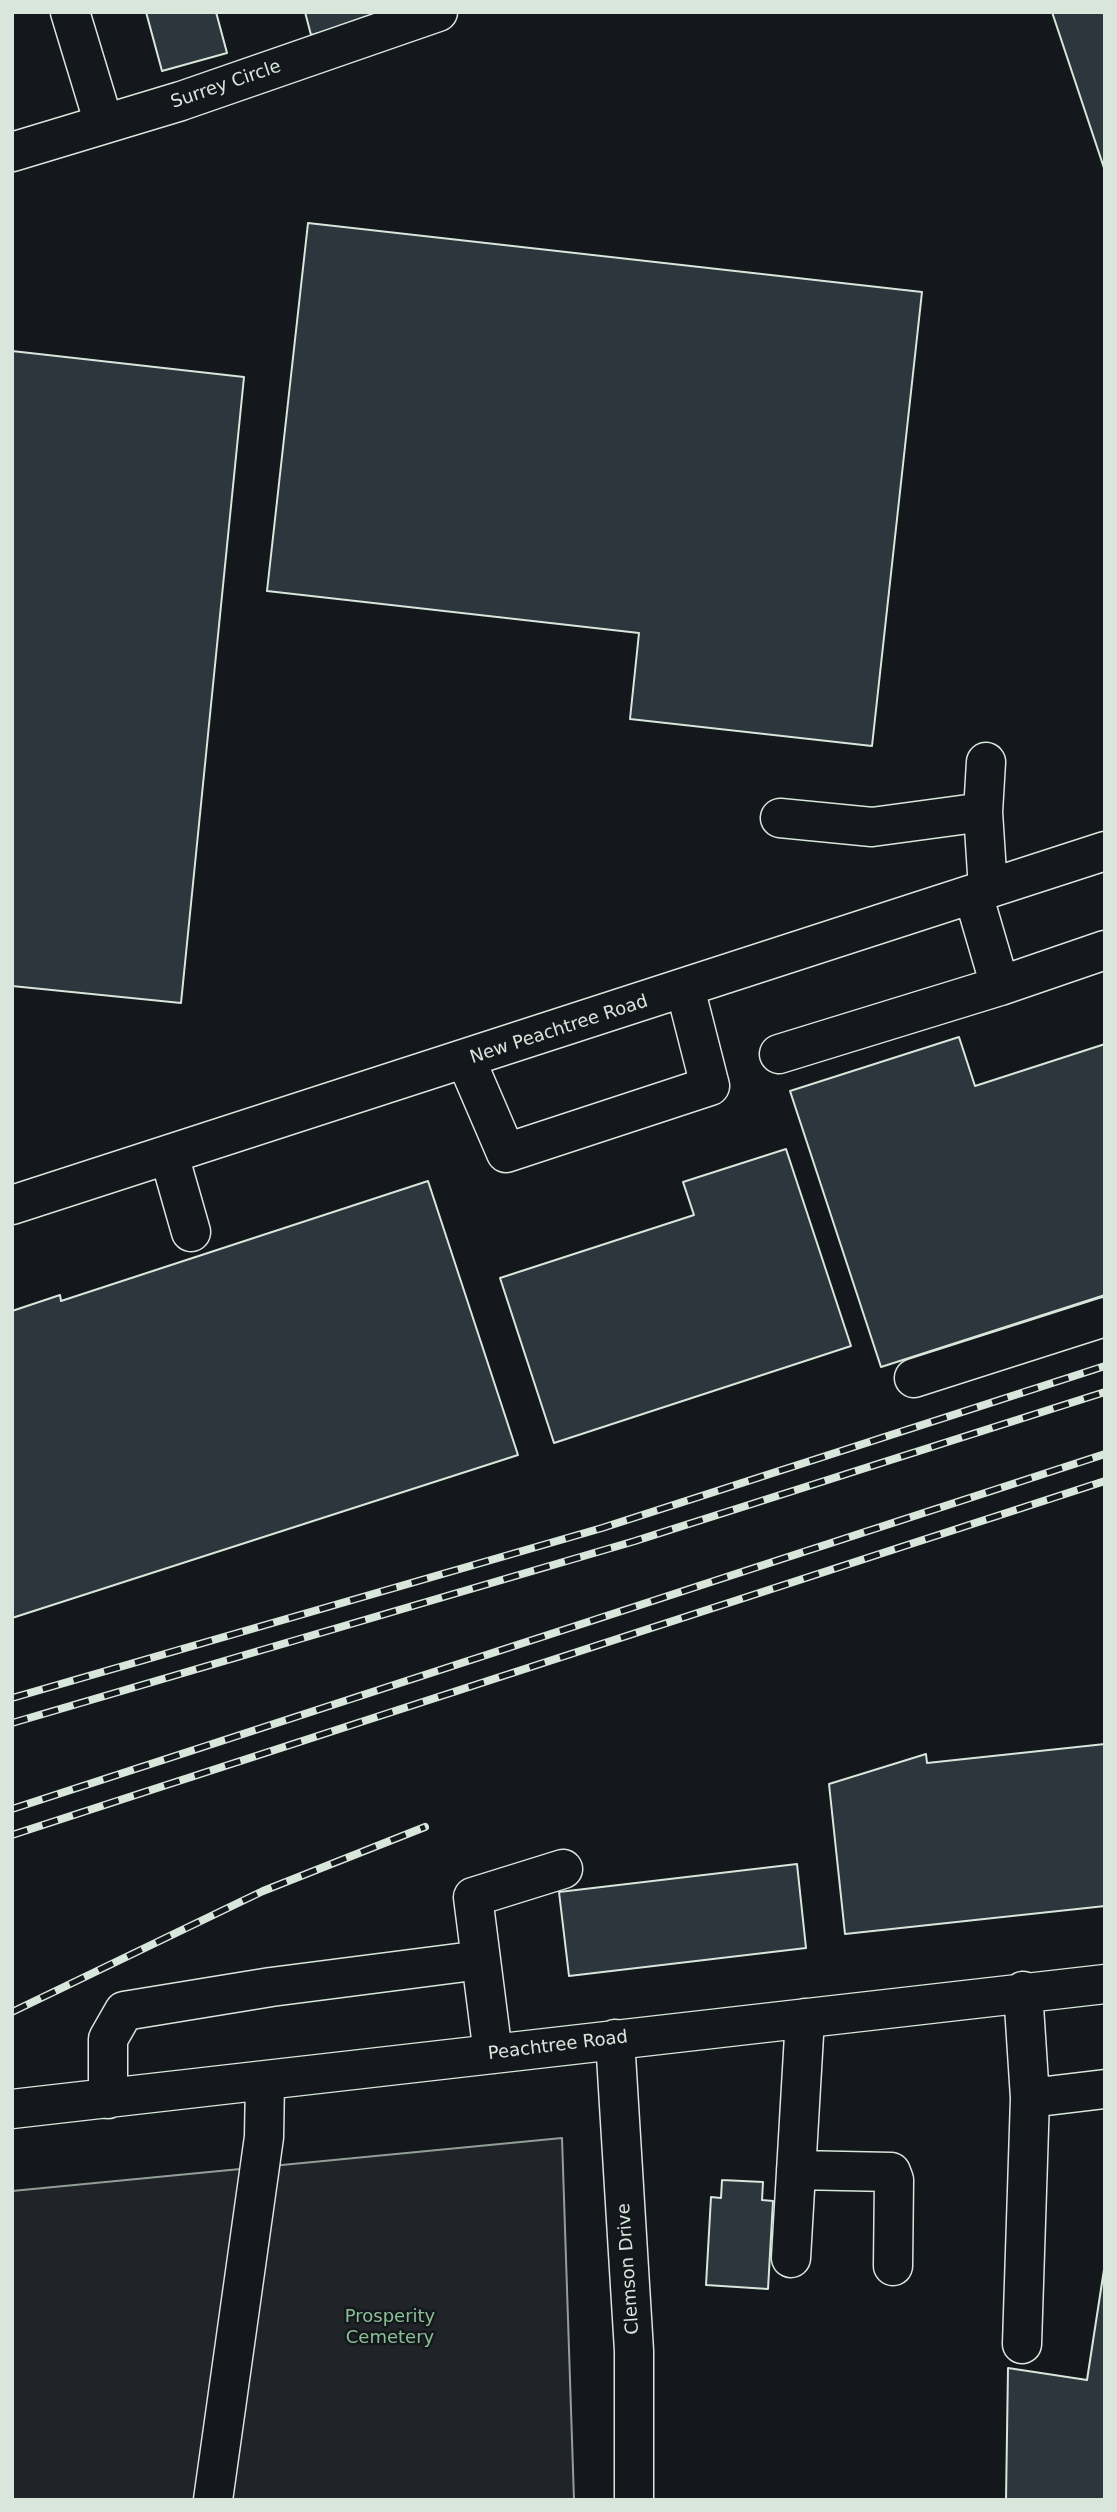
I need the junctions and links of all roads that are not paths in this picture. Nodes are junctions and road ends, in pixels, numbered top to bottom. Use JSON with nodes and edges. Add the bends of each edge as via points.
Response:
{"nodes":[{"id":1,"x":70,"y":12,"type":"edge"},
{"id":2,"x":438,"y":12,"type":"edge"},
{"id":3,"x":104,"y":124,"type":"junction"},
{"id":4,"x":12,"y":152,"type":"edge"},
{"id":5,"x":986,"y":762,"type":"dead end"},
{"id":6,"x":983,"y":812,"type":"junction"},
{"id":7,"x":780,"y":818,"type":"dead end"},
{"id":8,"x":1105,"y":851,"type":"edge"},
{"id":9,"x":981,"y":891,"type":"junction"},
{"id":10,"x":1105,"y":950,"type":"edge"},
{"id":11,"x":1000,"y":986,"type":"junction"},
{"id":12,"x":685,"y":988,"type":"junction"},
{"id":13,"x":779,"y":1054,"type":"dead end"},
{"id":14,"x":466,"y":1060,"type":"junction"},
{"id":15,"x":169,"y":1155,"type":"junction"},
{"id":16,"x":12,"y":1205,"type":"edge"},
{"id":17,"x":191,"y":1232,"type":"dead end"},
{"id":18,"x":1105,"y":1317,"type":"edge"},
{"id":19,"x":914,"y":1378,"type":"dead end"},
{"id":20,"x":563,"y":1868,"type":"dead end"},
{"id":21,"x":481,"y":1960,"type":"junction"},
{"id":22,"x":1105,"y":1984,"type":"edge"},
{"id":23,"x":1023,"y":1992,"type":"junction"},
{"id":24,"x":805,"y":2018,"type":"junction"},
{"id":25,"x":615,"y":2039,"type":"junction"},
{"id":26,"x":493,"y":2054,"type":"junction"},
{"id":27,"x":265,"y":2081,"type":"junction"},
{"id":28,"x":1105,"y":2089,"type":"edge"},
{"id":29,"x":1030,"y":2098,"type":"junction"},
{"id":30,"x":108,"y":2099,"type":"junction"},
{"id":31,"x":12,"y":2109,"type":"edge"},
{"id":32,"x":796,"y":2171,"type":"junction"},
{"id":33,"x":791,"y":2258,"type":"dead end"},
{"id":34,"x":893,"y":2266,"type":"dead end"},
{"id":35,"x":1022,"y":2344,"type":"dead end"},
{"id":36,"x":213,"y":2500,"type":"edge"},
{"id":37,"x":634,"y":2500,"type":"edge"}],
"edges":[{"from":1,"to":3,"type":"street"},
{"from":2,"to":3,"type":"street","name":"Surrey Circle"},
{"from":3,"to":4,"type":"street","name":"Surrey Circle"},
{"from":5,"to":6,"type":"street"},
{"from":6,"to":7,"type":"street","via":[[872,827]]},
{"from":6,"to":9,"type":"street"},
{"from":8,"to":9,"type":"street","name":"New Peachtree Road"},
{"from":9,"to":11,"type":"street"},
{"from":9,"to":12,"type":"street","name":"New Peachtree Road"},
{"from":10,"to":11,"type":"street"},
{"from":11,"to":13,"type":"street"},
{"from":12,"to":14,"type":"street","name":"New Peachtree Road"},
{"from":12,"to":14,"type":"street","via":[[710,1086],[506,1153]]},
{"from":14,"to":15,"type":"street","name":"New Peachtree Road"},
{"from":15,"to":16,"type":"street","name":"New Peachtree Road"},
{"from":15,"to":17,"type":"street"},
{"from":18,"to":19,"type":"street"},
{"from":20,"to":21,"type":"street","via":[[473,1898]]},
{"from":21,"to":26,"type":"street"},
{"from":21,"to":30,"type":"street","via":[[124,2011],[108,2039]]},
{"from":22,"to":23,"type":"street","name":"Peachtree Road"},
{"from":23,"to":24,"type":"street","name":"Peachtree Road"},
{"from":23,"to":29,"type":"street"},
{"from":24,"to":25,"type":"street","name":"Peachtree Road"},
{"from":24,"to":32,"type":"street"},
{"from":25,"to":26,"type":"street","name":"Peachtree Road"},
{"from":25,"to":37,"type":"street","name":"Clemson Drive","via":[[634,2351]]},
{"from":26,"to":27,"type":"street","name":"Peachtree Road"},
{"from":27,"to":30,"type":"street","name":"Peachtree Road"},
{"from":27,"to":36,"type":"street","via":[[264,2137]]},
{"from":28,"to":29,"type":"street"},
{"from":29,"to":35,"type":"street"},
{"from":30,"to":31,"type":"street","name":"Peachtree Road"},
{"from":32,"to":33,"type":"street"},
{"from":32,"to":34,"type":"street","via":[[891,2172]]}]}
